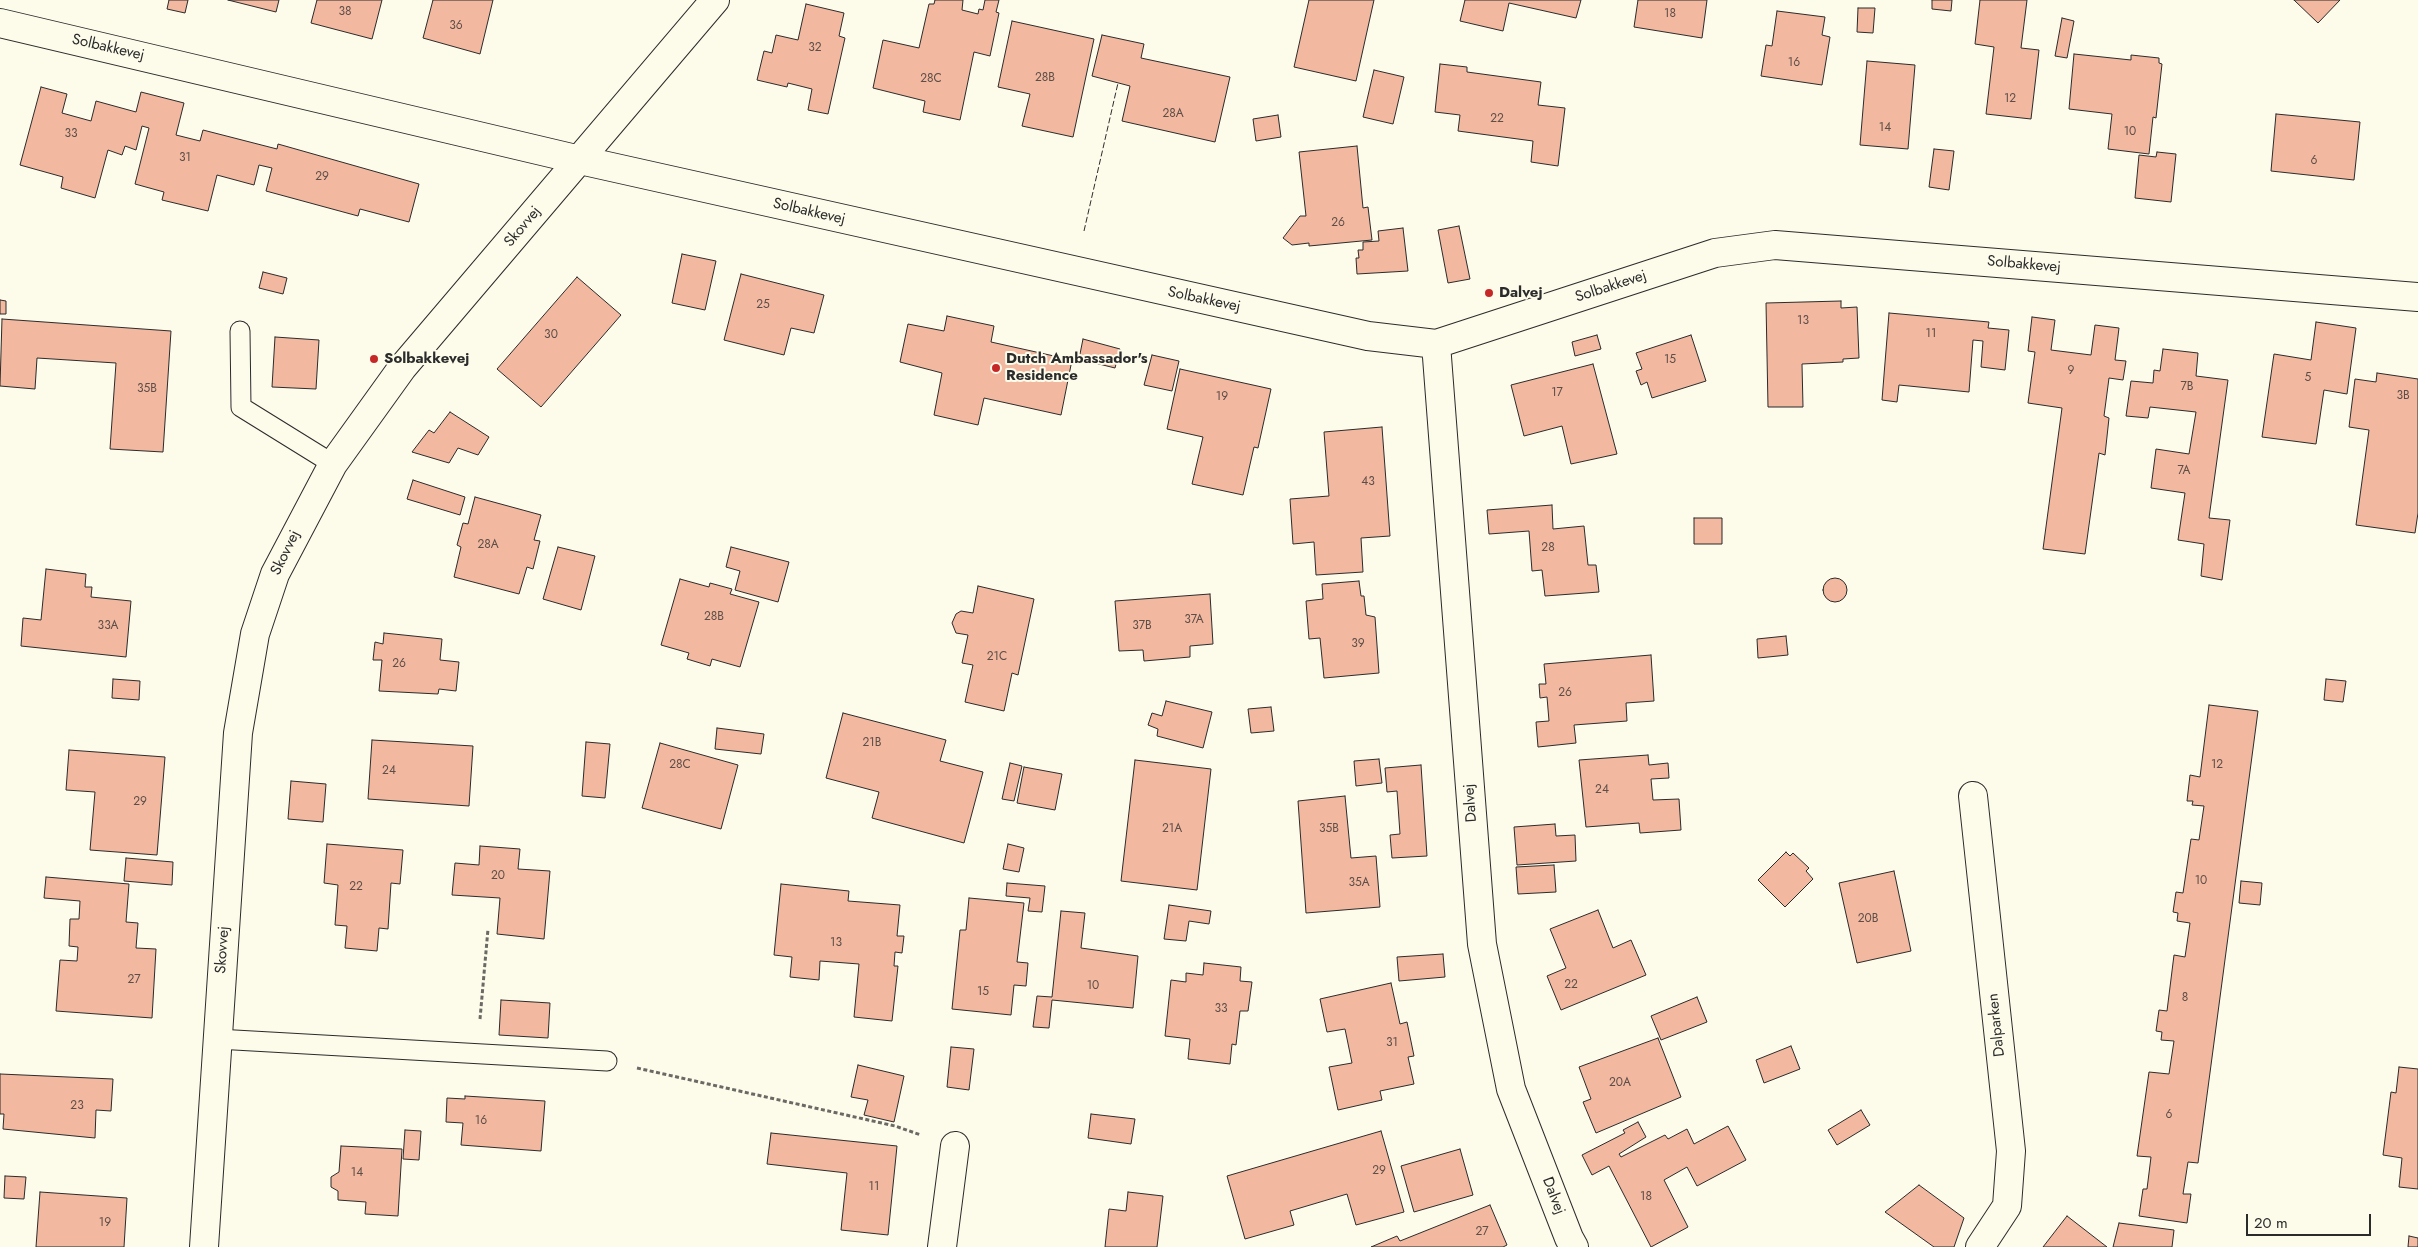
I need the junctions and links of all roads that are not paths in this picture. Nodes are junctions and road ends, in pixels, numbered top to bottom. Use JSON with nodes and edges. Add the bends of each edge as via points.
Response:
{"nodes":[{"id":1,"x":715,"y":0,"type":"edge"},
{"id":2,"x":0,"y":23,"type":"edge"},
{"id":3,"x":580,"y":160,"type":"junction"},
{"id":4,"x":2418,"y":297,"type":"edge"},
{"id":5,"x":240,"y":331,"type":"dead end"},
{"id":6,"x":1436,"y":344,"type":"junction"},
{"id":7,"x":333,"y":464,"type":"junction"},
{"id":8,"x":1972,"y":796,"type":"dead end"},
{"id":9,"x":217,"y":1039,"type":"junction"},
{"id":10,"x":607,"y":1061,"type":"road end"},
{"id":11,"x":954,"y":1146,"type":"road end"},
{"id":12,"x":204,"y":1247,"type":"edge"},
{"id":13,"x":942,"y":1247,"type":"edge"},
{"id":14,"x":1574,"y":1247,"type":"edge"},
{"id":15,"x":1980,"y":1247,"type":"edge"}],
"edges":[{"from":1,"to":3,"type":"street","name":"Skovvej"},
{"from":2,"to":3,"type":"street","name":"Solbakkevej"},
{"from":3,"to":6,"type":"street","name":"Solbakkevej","via":[[1368,336]]},
{"from":3,"to":7,"type":"street","name":"Skovvej","via":[[402,368]]},
{"from":4,"to":6,"type":"street","name":"Solbakkevej","via":[[1775,245],[1715,253]]},
{"from":5,"to":7,"type":"lane","via":[[241,407]]},
{"from":6,"to":14,"type":"street","name":"Dalvej","via":[[1482,944],[1511,1089]]},
{"from":7,"to":9,"type":"street","name":"Skovvej","via":[[279,566],[255,634],[238,733]]},
{"from":8,"to":15,"type":"street","name":"Dalparken","via":[[2011,1151],[2006,1206]]},
{"from":9,"to":10,"type":"lane"},
{"from":9,"to":12,"type":"street","name":"Skovvej"},
{"from":11,"to":13,"type":"street"}]}
